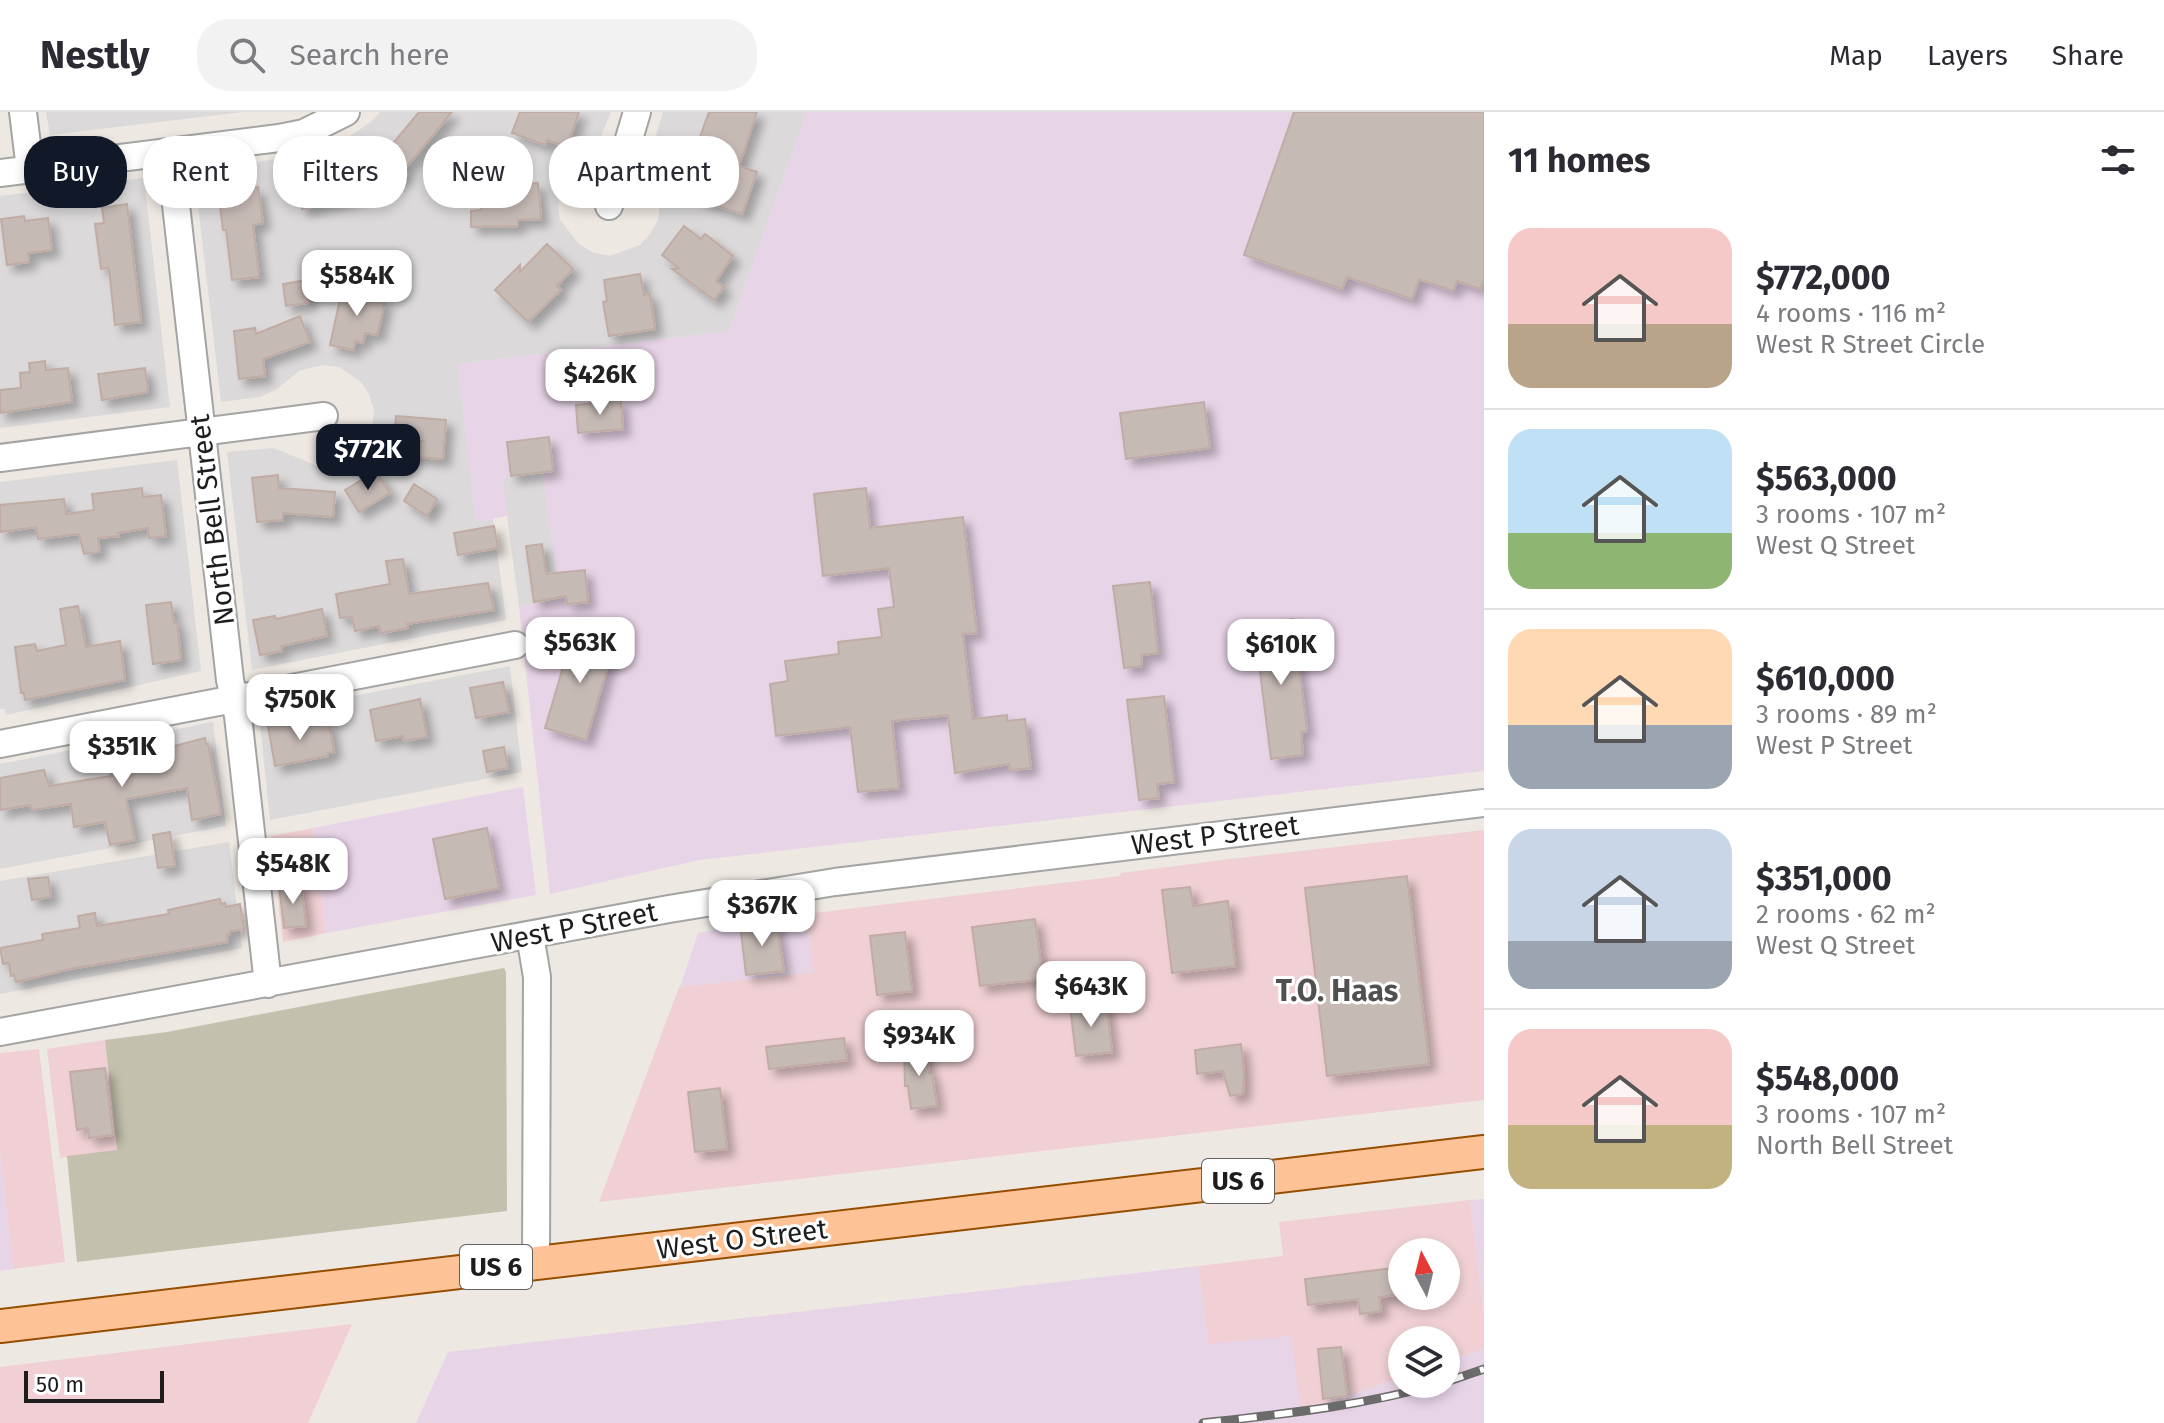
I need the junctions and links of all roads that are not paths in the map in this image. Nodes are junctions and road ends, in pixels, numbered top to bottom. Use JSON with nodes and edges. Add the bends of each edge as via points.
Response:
{"nodes":[{"id":1,"x":23,"y":112,"type":"edge"},
{"id":2,"x":346,"y":112,"type":"edge"},
{"id":3,"x":637,"y":112,"type":"edge"},
{"id":4,"x":26,"y":136,"type":"edge"},
{"id":5,"x":630,"y":136,"type":"edge"},
{"id":6,"x":257,"y":140,"type":"edge"},
{"id":7,"x":24,"y":170,"type":"edge"},
{"id":8,"x":0,"y":173,"type":"edge"},
{"id":9,"x":176,"y":208,"type":"edge"},
{"id":10,"x":324,"y":416,"type":"dead end"},
{"id":11,"x":201,"y":433,"type":"junction"},
{"id":12,"x":0,"y":458,"type":"edge"},
{"id":13,"x":515,"y":645,"type":"dead end"},
{"id":14,"x":234,"y":698,"type":"junction"},
{"id":15,"x":0,"y":744,"type":"edge"},
{"id":16,"x":1484,"y":803,"type":"edge"},
{"id":17,"x":530,"y":935,"type":"junction"},
{"id":18,"x":268,"y":984,"type":"junction"},
{"id":19,"x":0,"y":1032,"type":"edge"},
{"id":20,"x":1484,"y":1152,"type":"edge"},
{"id":21,"x":536,"y":1262,"type":"junction"},
{"id":22,"x":0,"y":1326,"type":"edge"}],
"edges":[{"from":1,"to":4,"type":"street"},
{"from":2,"to":6,"type":"street","via":[[304,133]]},
{"from":3,"to":5,"type":"street"},
{"from":7,"to":8,"type":"street"},
{"from":9,"to":11,"type":"street","name":"North Bell Street"},
{"from":10,"to":11,"type":"street"},
{"from":11,"to":12,"type":"street"},
{"from":11,"to":14,"type":"street","name":"North Bell Street"},
{"from":13,"to":14,"type":"street"},
{"from":14,"to":15,"type":"street"},
{"from":14,"to":18,"type":"street","name":"North Bell Street"},
{"from":16,"to":17,"type":"street","name":"West P Street","via":[[835,882]]},
{"from":17,"to":18,"type":"street","name":"West P Street"},
{"from":17,"to":21,"type":"street","via":[[537,977]]},
{"from":18,"to":19,"type":"street","name":"West P Street"},
{"from":20,"to":21,"type":"main road","name":"West O Street","number":"US 6"},
{"from":21,"to":22,"type":"main road","name":"West O Street","number":"US 6"}]}
